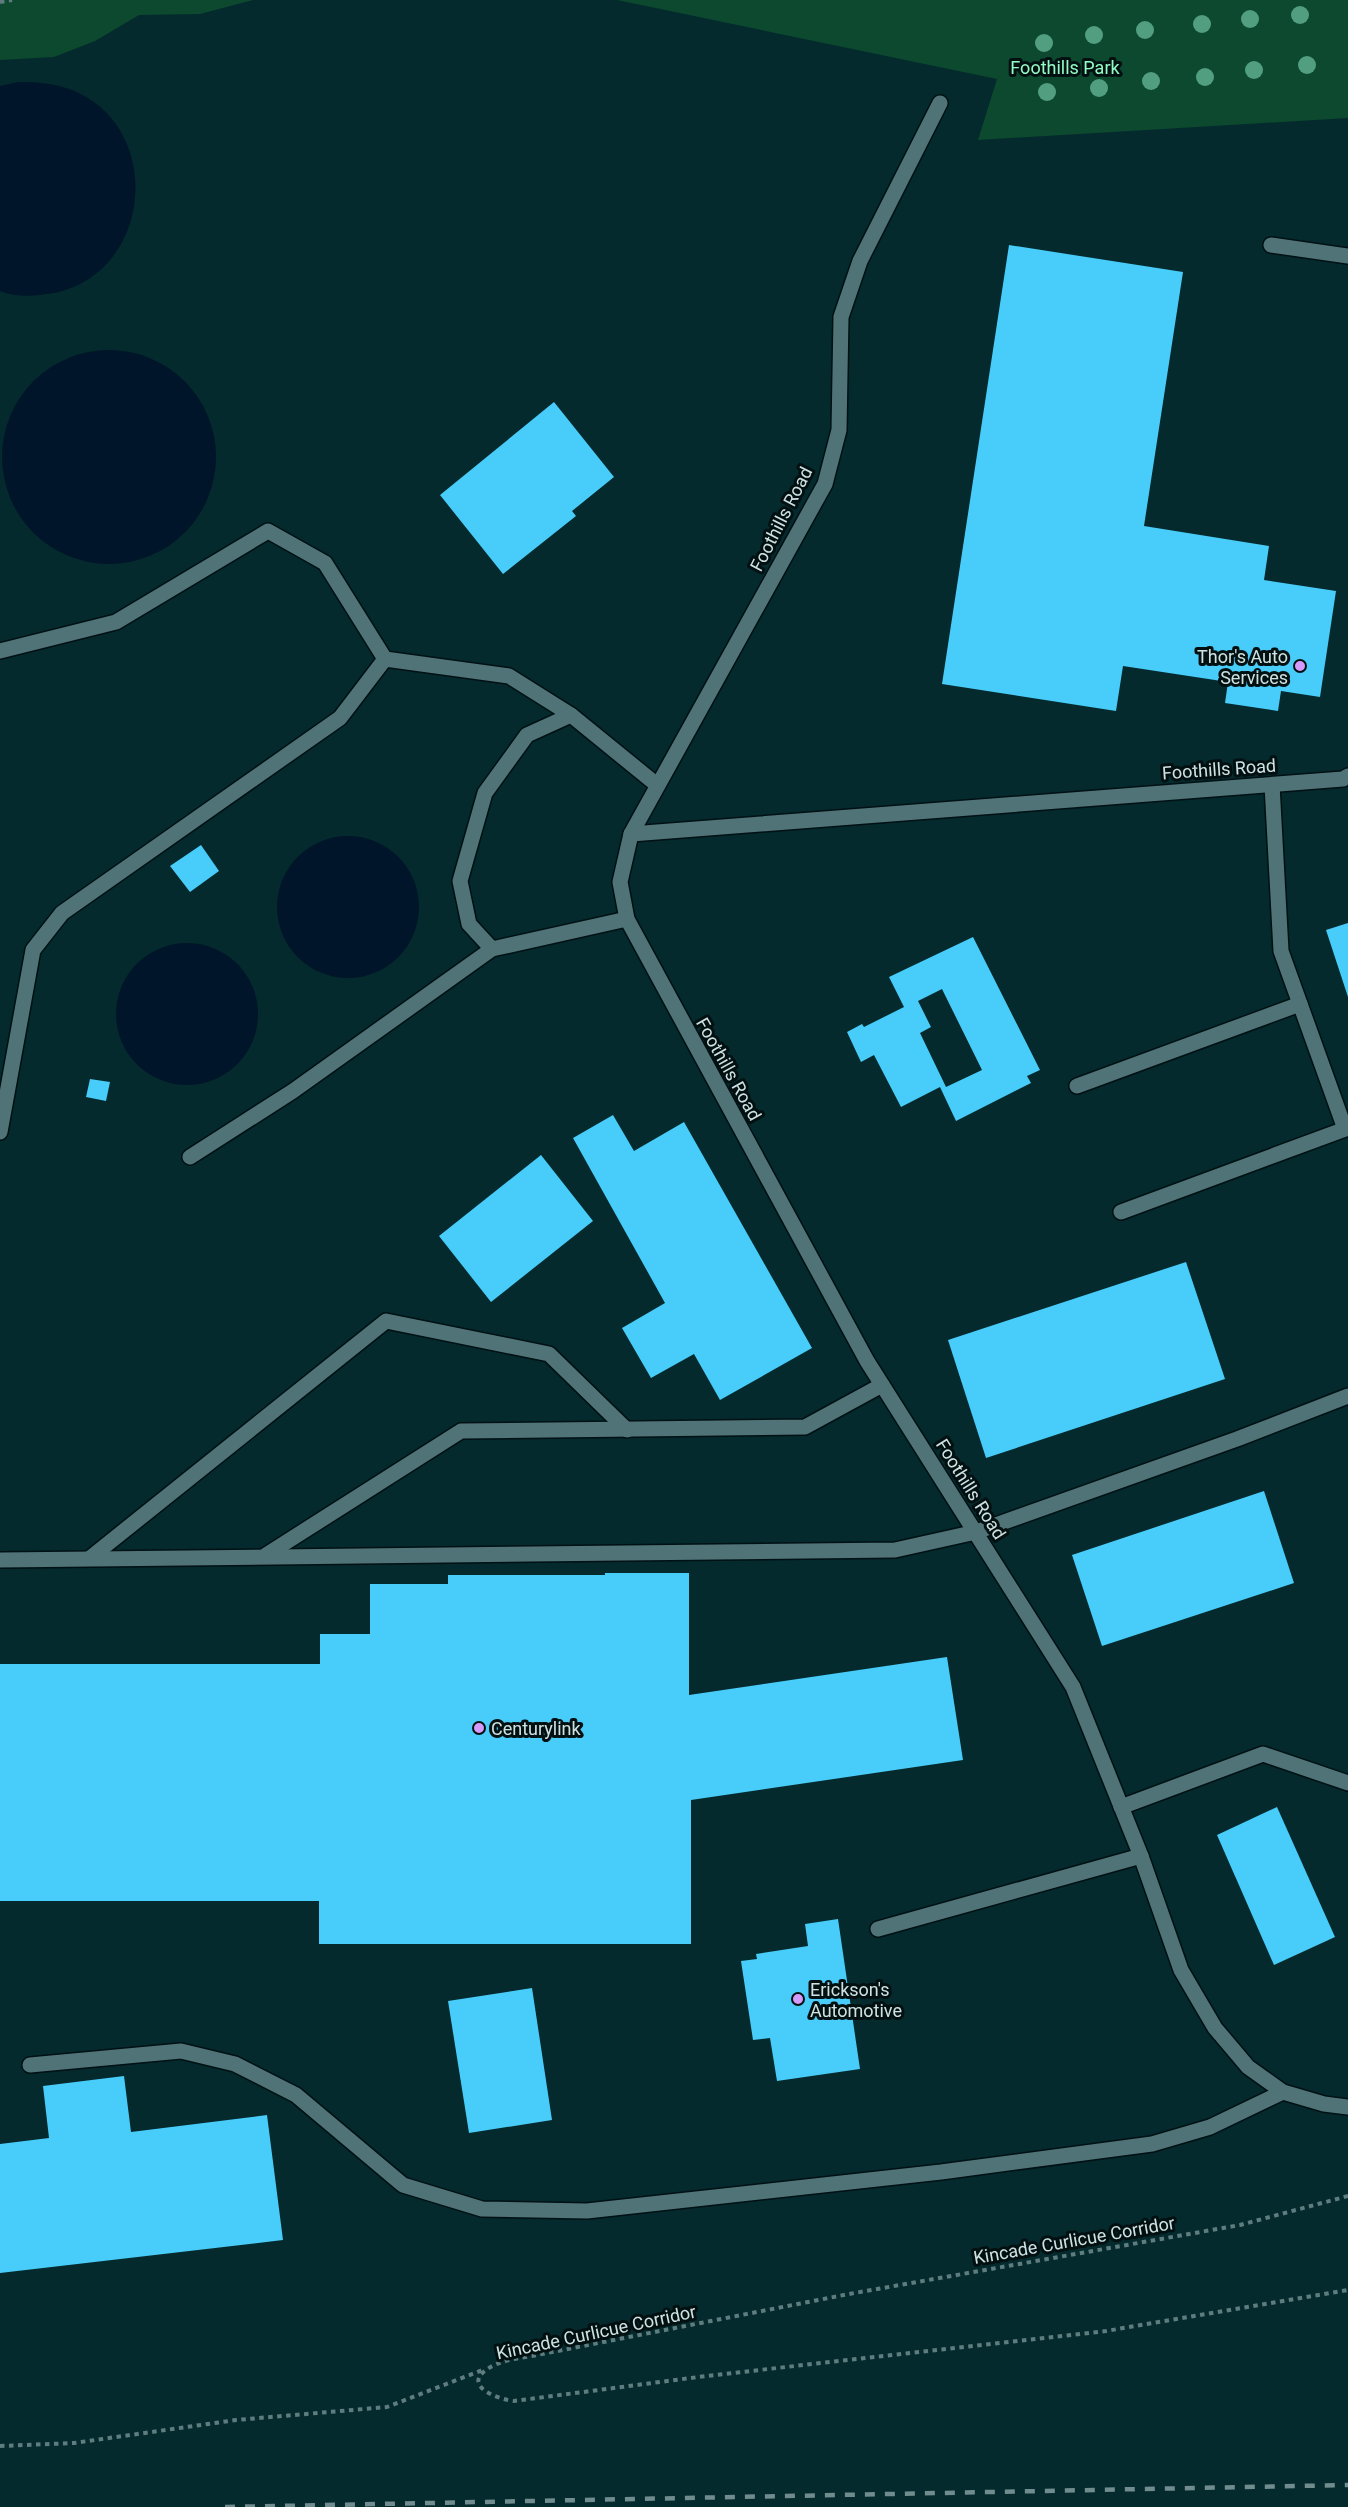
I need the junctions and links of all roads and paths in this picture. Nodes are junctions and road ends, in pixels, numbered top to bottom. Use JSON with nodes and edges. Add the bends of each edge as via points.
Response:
{"nodes":[{"id":1,"x":12,"y":0,"type":"edge"},
{"id":2,"x":0,"y":2,"type":"edge"},
{"id":3,"x":940,"y":103,"type":"dead end"},
{"id":4,"x":1271,"y":245,"type":"dead end"},
{"id":5,"x":1348,"y":256,"type":"edge"},
{"id":6,"x":0,"y":651,"type":"edge"},
{"id":7,"x":386,"y":659,"type":"junction"},
{"id":8,"x":571,"y":715,"type":"junction"},
{"id":9,"x":1346,"y":778,"type":"edge"},
{"id":10,"x":657,"y":785,"type":"junction"},
{"id":11,"x":1272,"y":785,"type":"junction"},
{"id":12,"x":631,"y":834,"type":"junction"},
{"id":13,"x":627,"y":919,"type":"junction"},
{"id":14,"x":492,"y":949,"type":"junction"},
{"id":15,"x":1300,"y":1004,"type":"junction"},
{"id":16,"x":1077,"y":1086,"type":"dead end"},
{"id":17,"x":1346,"y":1129,"type":"edge"},
{"id":18,"x":0,"y":1132,"type":"edge"},
{"id":19,"x":190,"y":1157,"type":"dead end"},
{"id":20,"x":1121,"y":1212,"type":"dead end"},
{"id":21,"x":882,"y":1385,"type":"junction"},
{"id":22,"x":1348,"y":1396,"type":"edge"},
{"id":23,"x":627,"y":1430,"type":"junction"},
{"id":24,"x":976,"y":1532,"type":"junction"},
{"id":25,"x":266,"y":1555,"type":"junction"},
{"id":26,"x":90,"y":1558,"type":"junction"},
{"id":27,"x":0,"y":1560,"type":"edge"},
{"id":28,"x":1348,"y":1783,"type":"edge"},
{"id":29,"x":1121,"y":1807,"type":"junction"},
{"id":30,"x":1141,"y":1856,"type":"junction"},
{"id":31,"x":878,"y":1929,"type":"dead end"},
{"id":32,"x":30,"y":2065,"type":"dead end"},
{"id":33,"x":1283,"y":2092,"type":"junction"},
{"id":34,"x":1348,"y":2107,"type":"edge"},
{"id":35,"x":1348,"y":2196,"type":"edge"},
{"id":36,"x":1348,"y":2290,"type":"edge"},
{"id":37,"x":497,"y":2365,"type":"junction"},
{"id":38,"x":0,"y":2446,"type":"edge"}],
"edges":[{"from":1,"to":2,"type":"path"},
{"from":3,"to":10,"type":"street","name":"Foothills Road","via":[[860,261],[840,317],[839,430],[825,484]]},
{"from":4,"to":5,"type":"street"},
{"from":6,"to":7,"type":"street","via":[[116,622],[268,531],[325,563]]},
{"from":7,"to":8,"type":"street","via":[[509,676]]},
{"from":7,"to":18,"type":"street","via":[[340,718],[62,913],[33,950]]},
{"from":8,"to":10,"type":"street"},
{"from":8,"to":14,"type":"street","via":[[526,735],[485,793],[460,881],[469,924]]},
{"from":9,"to":11,"type":"street","name":"Foothills Road"},
{"from":10,"to":12,"type":"street","name":"Foothills Road"},
{"from":11,"to":12,"type":"street","name":"Foothills Road"},
{"from":11,"to":15,"type":"street","via":[[1281,951]]},
{"from":12,"to":13,"type":"street","name":"Foothills Road","via":[[620,882]]},
{"from":13,"to":14,"type":"street"},
{"from":13,"to":21,"type":"street","name":"Foothills Road"},
{"from":14,"to":19,"type":"street","via":[[293,1091]]},
{"from":15,"to":16,"type":"street"},
{"from":15,"to":17,"type":"street"},
{"from":17,"to":20,"type":"street"},
{"from":21,"to":23,"type":"street","via":[[805,1427]]},
{"from":21,"to":24,"type":"street","name":"Foothills Road"},
{"from":22,"to":24,"type":"street"},
{"from":23,"to":25,"type":"street","via":[[461,1431]]},
{"from":23,"to":26,"type":"street","via":[[549,1354],[386,1321]]},
{"from":24,"to":25,"type":"street","via":[[895,1550]]},
{"from":24,"to":29,"type":"street","name":"Foothills Road","via":[[1073,1687]]},
{"from":25,"to":26,"type":"street"},
{"from":26,"to":27,"type":"street"},
{"from":28,"to":29,"type":"street","via":[[1263,1754]]},
{"from":29,"to":30,"type":"street","name":"Foothills Road"},
{"from":30,"to":31,"type":"street"},
{"from":30,"to":33,"type":"street","name":"Foothills Road","via":[[1181,1970],[1215,2028],[1248,2067]]},
{"from":32,"to":33,"type":"street","via":[[181,2051],[235,2064],[296,2096],[403,2185],[482,2209],[587,2211],[1152,2144],[1210,2127]]},
{"from":33,"to":34,"type":"street","name":"Foothills Road"},
{"from":35,"to":37,"type":"path","name":"Kincade Curlicue Corridor","via":[[1240,2225],[849,2294]]},
{"from":36,"to":37,"type":"path","name":"Kincade Curlicue Corridor","via":[[1106,2331],[514,2401],[502,2400],[481,2389],[480,2376]]},
{"from":37,"to":38,"type":"path","via":[[387,2407],[236,2420],[74,2443]]}]}
